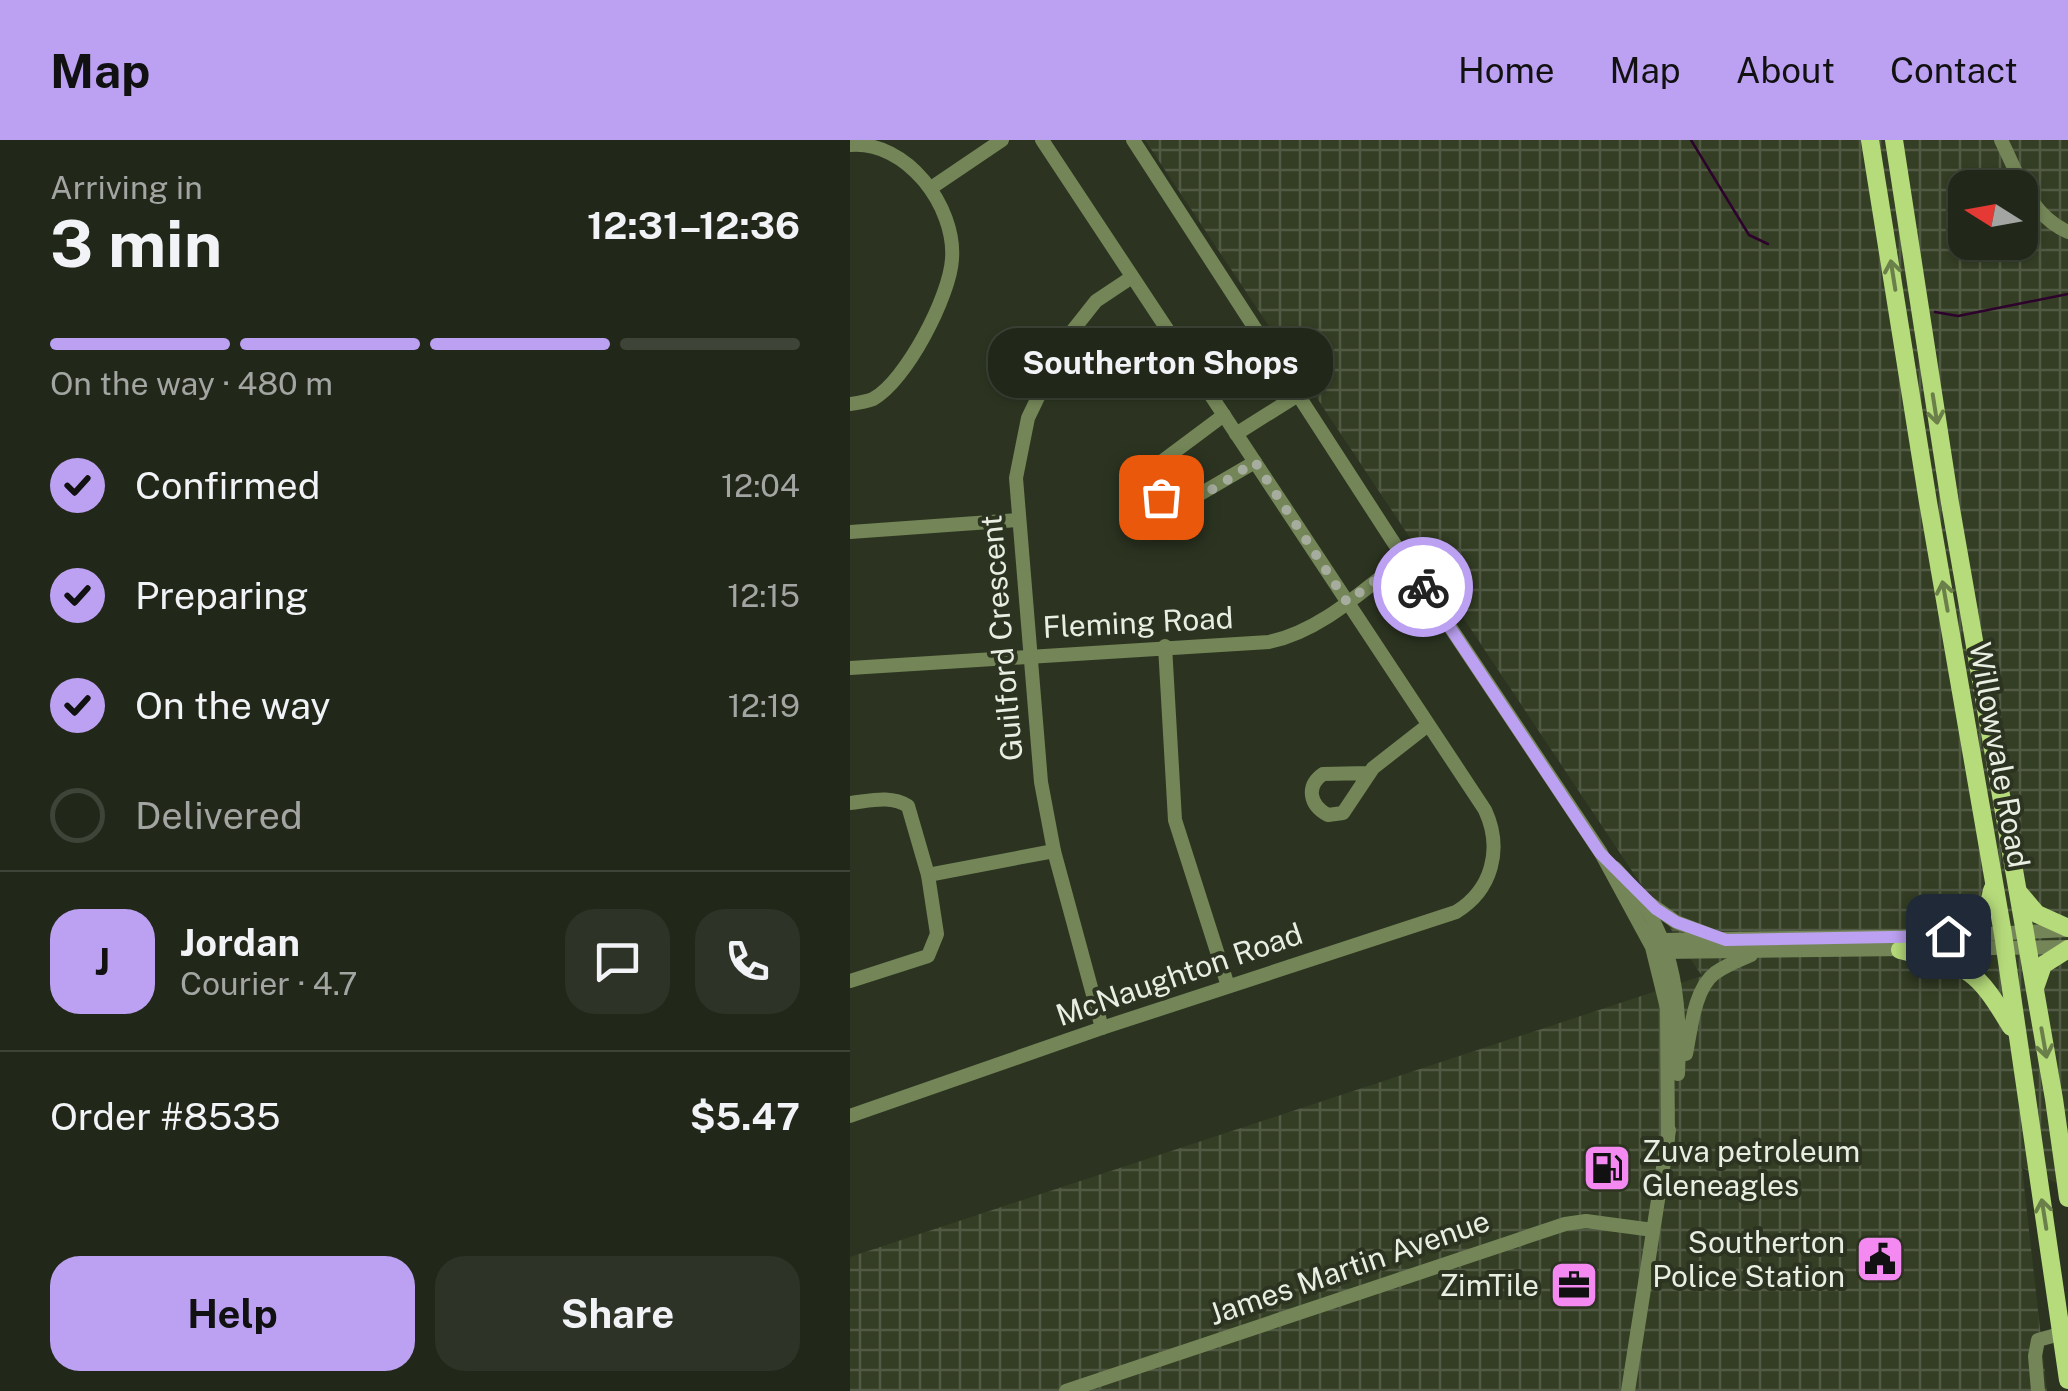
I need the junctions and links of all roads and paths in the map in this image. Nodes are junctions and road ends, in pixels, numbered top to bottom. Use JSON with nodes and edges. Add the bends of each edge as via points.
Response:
{"nodes":[{"id":1,"x":1002,"y":140,"type":"edge"},
{"id":2,"x":1042,"y":140,"type":"edge"},
{"id":3,"x":1133,"y":140,"type":"edge"},
{"id":4,"x":1870,"y":140,"type":"edge"},
{"id":5,"x":1894,"y":140,"type":"edge"},
{"id":6,"x":2002,"y":140,"type":"edge"},
{"id":7,"x":850,"y":145,"type":"edge"},
{"id":8,"x":931,"y":188,"type":"junction"},
{"id":9,"x":2068,"y":232,"type":"edge"},
{"id":10,"x":1132,"y":277,"type":"junction"},
{"id":11,"x":1298,"y":395,"type":"junction"},
{"id":12,"x":850,"y":404,"type":"edge"},
{"id":13,"x":1224,"y":415,"type":"junction"},
{"id":14,"x":1236,"y":434,"type":"junction"},
{"id":15,"x":1255,"y":462,"type":"junction"},
{"id":16,"x":1019,"y":520,"type":"junction"},
{"id":17,"x":850,"y":532,"type":"edge"},
{"id":18,"x":1404,"y":559,"type":"junction"},
{"id":19,"x":1347,"y":602,"type":"junction"},
{"id":20,"x":1164,"y":646,"type":"junction"},
{"id":21,"x":1028,"y":656,"type":"junction"},
{"id":22,"x":850,"y":668,"type":"edge"},
{"id":23,"x":1428,"y":725,"type":"junction"},
{"id":24,"x":1368,"y":773,"type":"dead end"},
{"id":25,"x":850,"y":803,"type":"edge"},
{"id":26,"x":1054,"y":850,"type":"junction"},
{"id":27,"x":1600,"y":853,"type":"junction"},
{"id":28,"x":928,"y":876,"type":"junction"},
{"id":29,"x":1994,"y":878,"type":"junction"},
{"id":30,"x":2017,"y":890,"type":"junction"},
{"id":31,"x":1638,"y":894,"type":"junction"},
{"id":32,"x":2068,"y":929,"type":"edge"},
{"id":33,"x":1948,"y":936,"type":"junction"},
{"id":34,"x":1726,"y":940,"type":"junction"},
{"id":35,"x":2026,"y":940,"type":"junction"},
{"id":36,"x":2004,"y":941,"type":"junction"},
{"id":37,"x":1660,"y":947,"type":"junction"},
{"id":38,"x":2068,"y":948,"type":"edge"},
{"id":39,"x":1900,"y":950,"type":"junction"},
{"id":40,"x":1756,"y":952,"type":"junction"},
{"id":41,"x":850,"y":981,"type":"edge"},
{"id":42,"x":1228,"y":986,"type":"junction"},
{"id":43,"x":2034,"y":988,"type":"junction"},
{"id":44,"x":1102,"y":1028,"type":"junction"},
{"id":45,"x":2016,"y":1036,"type":"junction"},
{"id":46,"x":1678,"y":1077,"type":"junction"},
{"id":47,"x":850,"y":1116,"type":"edge"},
{"id":48,"x":1668,"y":1139,"type":"junction"},
{"id":49,"x":2068,"y":1198,"type":"edge"},
{"id":50,"x":1654,"y":1230,"type":"junction"},
{"id":51,"x":2065,"y":1332,"type":"edge"},
{"id":52,"x":2068,"y":1380,"type":"edge"},
{"id":53,"x":1066,"y":1391,"type":"edge"},
{"id":54,"x":1628,"y":1391,"type":"edge"},
{"id":55,"x":2038,"y":1391,"type":"edge"}],
"edges":[{"from":1,"to":8,"type":"street"},
{"from":2,"to":10,"type":"street"},
{"from":3,"to":11,"type":"street"},
{"from":29,"to":4,"type":"main road","name":"Willowvale Road","one_way":true},
{"from":5,"to":30,"type":"main road","name":"Willowvale Road","one_way":true},
{"from":6,"to":9,"type":"street","via":[[2031,203]]},
{"from":7,"to":8,"type":"street","via":[[892,152]]},
{"from":8,"to":12,"type":"street","via":[[952,254],[947,283],[900,374],[875,398]]},
{"from":10,"to":13,"type":"street"},
{"from":10,"to":16,"type":"street","name":"Guilford Crescent","via":[[1084,314],[1028,418],[1016,478]]},
{"from":11,"to":14,"type":"street"},
{"from":11,"to":18,"type":"street"},
{"from":13,"to":14,"type":"street"},
{"from":13,"to":15,"type":"street","via":[[1161,462],[1154,489],[1172,502],[1188,501]]},
{"from":14,"to":15,"type":"street"},
{"from":15,"to":19,"type":"street"},
{"from":16,"to":17,"type":"street"},
{"from":16,"to":21,"type":"street","name":"Guilford Crescent"},
{"from":18,"to":19,"type":"street","name":"Fleming Road"},
{"from":18,"to":27,"type":"street"},
{"from":19,"to":20,"type":"street","name":"Fleming Road","via":[[1288,638]]},
{"from":19,"to":23,"type":"street"},
{"from":20,"to":21,"type":"street","name":"Fleming Road"},
{"from":20,"to":42,"type":"street","via":[[1175,820]]},
{"from":21,"to":22,"type":"street","name":"Fleming Road"},
{"from":21,"to":26,"type":"street","name":"Guilford Crescent"},
{"from":23,"to":24,"type":"street"},
{"from":23,"to":42,"type":"street","name":"McNaughton Road","via":[[1485,810],[1494,835],[1478,896],[1456,912]]},
{"from":25,"to":28,"type":"street","via":[[886,799],[908,806]]},
{"from":26,"to":28,"type":"street"},
{"from":26,"to":44,"type":"street","name":"Guilford Crescent"},
{"from":27,"to":31,"type":"street"},
{"from":27,"to":37,"type":"street"},
{"from":28,"to":41,"type":"street","via":[[937,934],[928,956]]},
{"from":29,"to":33,"type":"main road","via":[[1986,912]]},
{"from":29,"to":36,"type":"main road","name":"Willowvale Road"},
{"from":30,"to":32,"type":"main road","via":[[2037,914]]},
{"from":30,"to":35,"type":"main road","name":"Willowvale Road"},
{"from":31,"to":34,"type":"street","via":[[1676,922]]},
{"from":31,"to":37,"type":"street"},
{"from":32,"to":35,"type":"street"},
{"from":33,"to":34,"type":"street"},
{"from":33,"to":36,"type":"street"},
{"from":34,"to":37,"type":"street"},
{"from":35,"to":36,"type":"street"},
{"from":35,"to":38,"type":"street"},
{"from":35,"to":43,"type":"main road","name":"Willowvale Road"},
{"from":36,"to":39,"type":"street"},
{"from":36,"to":45,"type":"main road","name":"Willowvale Road"},
{"from":37,"to":40,"type":"street"},
{"from":37,"to":46,"type":"street","via":[[1680,1020]]},
{"from":37,"to":48,"type":"street"},
{"from":38,"to":43,"type":"main road","via":[[2043,965]]},
{"from":39,"to":40,"type":"street"},
{"from":39,"to":45,"type":"main road","via":[[1977,976]]},
{"from":40,"to":46,"type":"street","via":[[1708,981]]},
{"from":42,"to":44,"type":"street","name":"McNaughton Road"},
{"from":43,"to":49,"type":"main road","name":"Willowvale Road","one_way":true},
{"from":44,"to":47,"type":"street","name":"McNaughton Road"},
{"from":51,"to":45,"type":"main road","name":"Willowvale Road","one_way":true},
{"from":46,"to":48,"type":"street"},
{"from":48,"to":50,"type":"street"},
{"from":50,"to":53,"type":"street","name":"James Martin Avenue","via":[[1565,1224]]},
{"from":50,"to":54,"type":"street"},
{"from":51,"to":52,"type":"main road","name":"Willowvale Road"},
{"from":51,"to":55,"type":"street","via":[[2038,1340]]}]}
